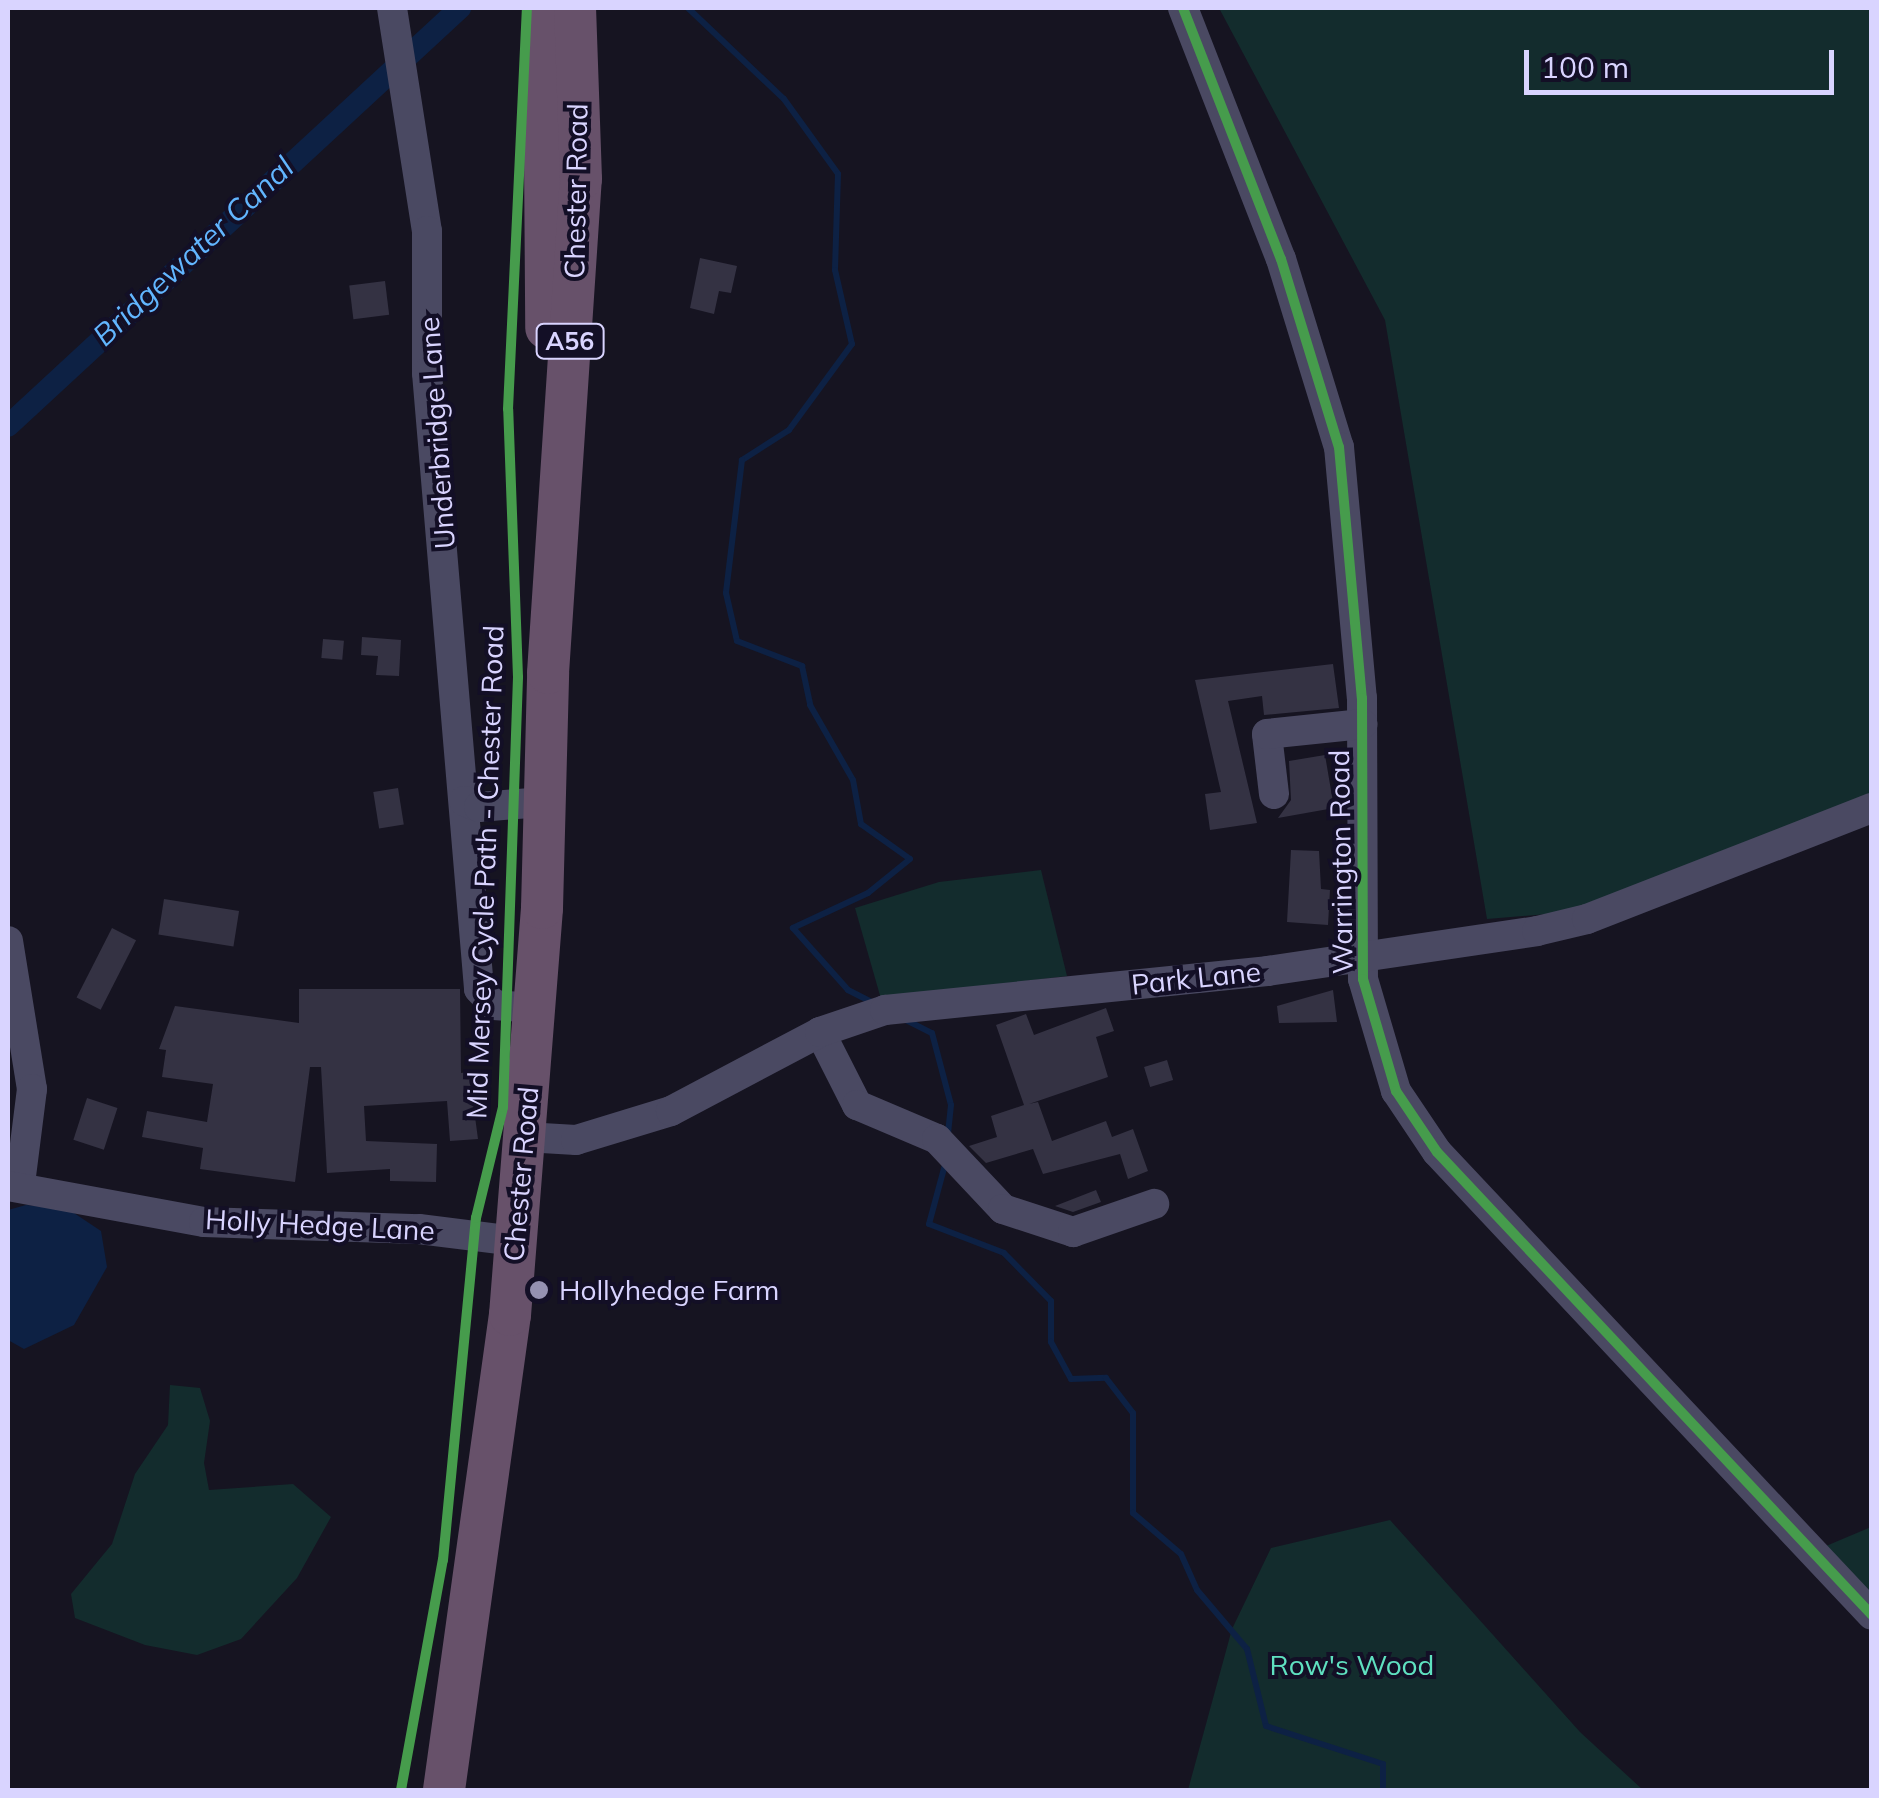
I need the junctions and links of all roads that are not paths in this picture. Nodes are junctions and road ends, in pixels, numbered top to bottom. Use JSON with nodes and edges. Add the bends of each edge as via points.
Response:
{"nodes":[{"id":1,"x":392,"y":8,"type":"edge"},
{"id":2,"x":544,"y":8,"type":"edge"},
{"id":3,"x":575,"y":8,"type":"edge"},
{"id":4,"x":1183,"y":8,"type":"edge"},
{"id":5,"x":548,"y":673,"type":"junction"},
{"id":6,"x":1362,"y":724,"type":"junction"},
{"id":7,"x":1274,"y":794,"type":"dead end"},
{"id":8,"x":464,"y":801,"type":"junction"},
{"id":9,"x":543,"y":802,"type":"junction"},
{"id":10,"x":1872,"y":808,"type":"edge"},
{"id":11,"x":8,"y":941,"type":"edge"},
{"id":12,"x":1363,"y":953,"type":"junction"},
{"id":13,"x":534,"y":1008,"type":"junction"},
{"id":14,"x":820,"y":1032,"type":"junction"},
{"id":15,"x":524,"y":1137,"type":"junction"},
{"id":16,"x":14,"y":1185,"type":"edge"},
{"id":17,"x":1154,"y":1204,"type":"dead end"},
{"id":18,"x":516,"y":1241,"type":"junction"},
{"id":19,"x":1872,"y":1616,"type":"edge"},
{"id":20,"x":444,"y":1790,"type":"edge"}],
"edges":[{"from":1,"to":8,"type":"street","name":"Underbridge Lane","via":[[427,231],[427,373]]},
{"from":2,"to":5,"type":"highway","name":"Chester Road","number":"A56"},
{"from":3,"to":5,"type":"highway","name":"Chester Road","number":"A56","via":[[581,179]]},
{"from":4,"to":6,"type":"street","name":"Warrington Road","via":[[1281,259],[1339,448]]},
{"from":5,"to":9,"type":"highway","name":"Chester Road","number":"A56"},
{"from":6,"to":7,"type":"street","via":[[1267,734]]},
{"from":6,"to":12,"type":"street","name":"Warrington Road"},
{"from":8,"to":9,"type":"street","via":[[479,807]]},
{"from":8,"to":13,"type":"street","name":"Underbridge Lane","via":[[479,989],[494,1005]]},
{"from":9,"to":13,"type":"highway","name":"Chester Road","number":"A56"},
{"from":10,"to":12,"type":"street","name":"Park Lane","via":[[1587,919]]},
{"from":11,"to":16,"type":"street","via":[[32,1089]]},
{"from":12,"to":14,"type":"street","name":"Park Lane","via":[[1268,971],[885,1010]]},
{"from":12,"to":19,"type":"street","name":"Warrington Road","via":[[1369,1010],[1388,1070],[1420,1132]]},
{"from":13,"to":15,"type":"highway","name":"Chester Road","number":"A56"},
{"from":14,"to":15,"type":"street","name":"Park Lane","via":[[671,1112],[576,1140]]},
{"from":14,"to":17,"type":"street","via":[[856,1104],[937,1139],[1003,1209],[1073,1232]]},
{"from":15,"to":18,"type":"highway","name":"Chester Road","number":"A56"},
{"from":16,"to":18,"type":"street","name":"Holly Hedge Lane","via":[[204,1222],[419,1229]]},
{"from":18,"to":20,"type":"highway","name":"Chester Road","number":"A56"}]}
